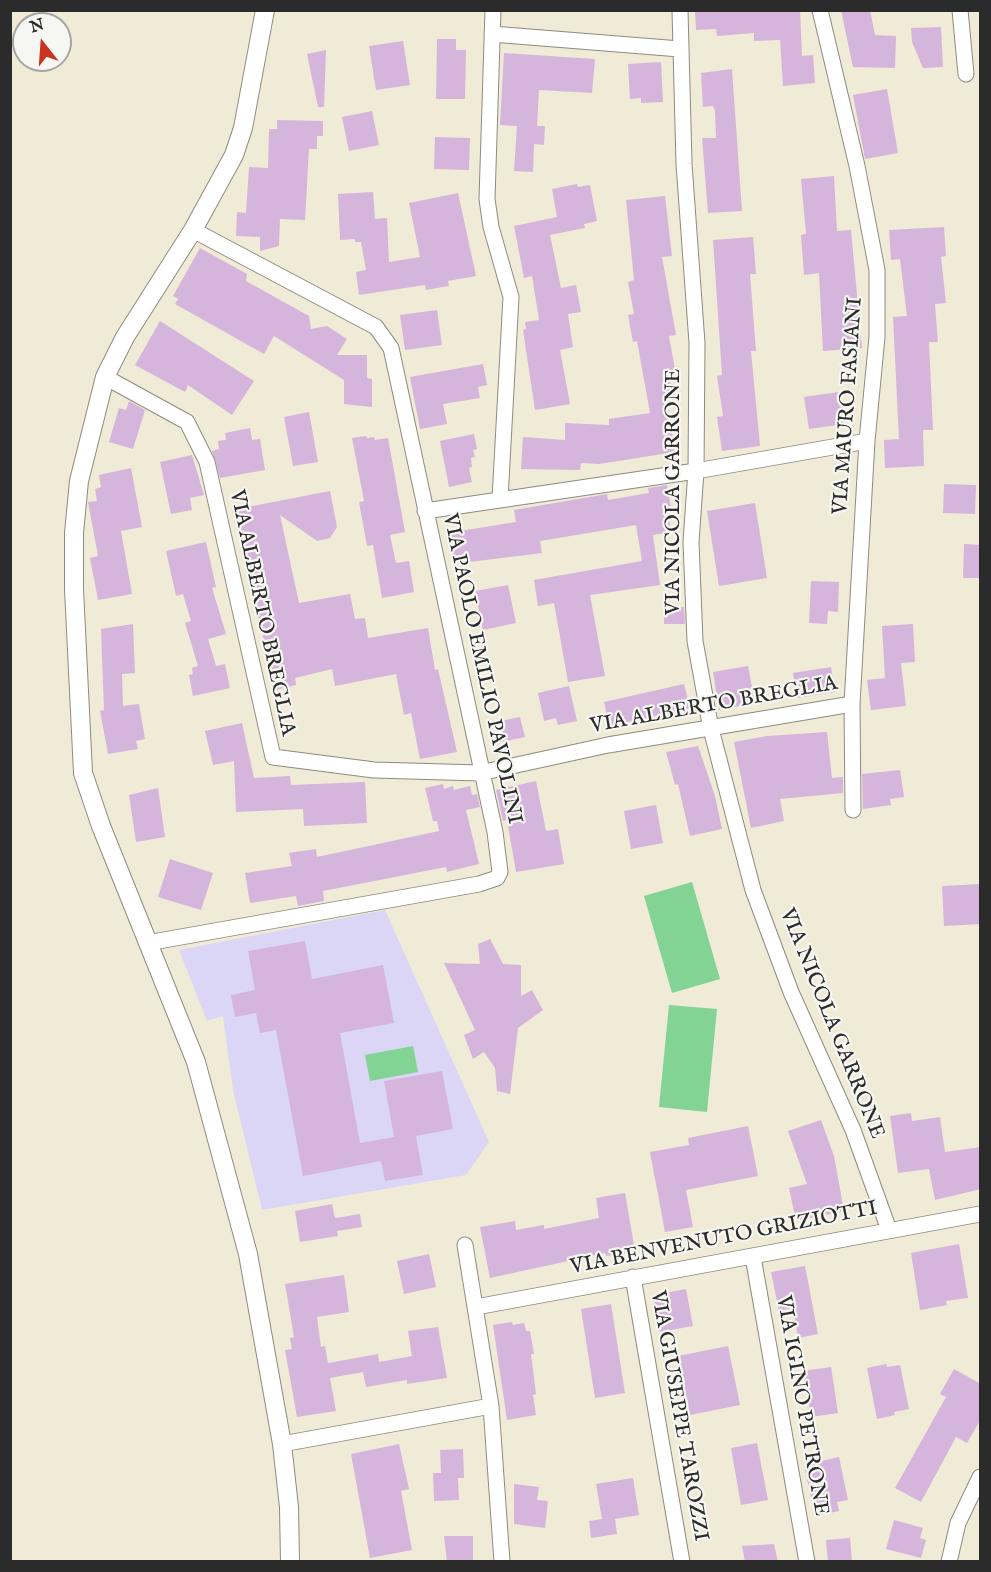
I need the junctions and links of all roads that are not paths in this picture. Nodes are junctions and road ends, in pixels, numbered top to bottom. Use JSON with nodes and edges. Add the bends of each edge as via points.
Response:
{"nodes":[{"id":1,"x":265,"y":10,"type":"edge"},
{"id":2,"x":493,"y":10,"type":"edge"},
{"id":3,"x":680,"y":10,"type":"edge"},
{"id":4,"x":820,"y":10,"type":"edge"},
{"id":5,"x":960,"y":10,"type":"edge"},
{"id":6,"x":492,"y":34,"type":"junction"},
{"id":7,"x":680,"y":49,"type":"junction"},
{"id":8,"x":966,"y":74,"type":"dead end"},
{"id":9,"x":193,"y":230,"type":"junction"},
{"id":10,"x":105,"y":377,"type":"junction"},
{"id":11,"x":867,"y":441,"type":"junction"},
{"id":12,"x":696,"y":471,"type":"junction"},
{"id":13,"x":500,"y":499,"type":"junction"},
{"id":14,"x":425,"y":512,"type":"junction"},
{"id":15,"x":852,"y":704,"type":"junction"},
{"id":16,"x":711,"y":729,"type":"junction"},
{"id":17,"x":480,"y":773,"type":"junction"},
{"id":18,"x":853,"y":810,"type":"dead end"},
{"id":19,"x":147,"y":943,"type":"junction"},
{"id":20,"x":981,"y":1214,"type":"edge"},
{"id":21,"x":889,"y":1230,"type":"junction"},
{"id":22,"x":465,"y":1245,"type":"dead end"},
{"id":23,"x":753,"y":1257,"type":"junction"},
{"id":24,"x":633,"y":1277,"type":"junction"},
{"id":25,"x":476,"y":1307,"type":"junction"},
{"id":26,"x":491,"y":1406,"type":"junction"},
{"id":27,"x":282,"y":1444,"type":"junction"},
{"id":28,"x":981,"y":1477,"type":"edge"},
{"id":29,"x":290,"y":1562,"type":"edge"},
{"id":30,"x":502,"y":1562,"type":"edge"},
{"id":31,"x":682,"y":1562,"type":"edge"},
{"id":32,"x":807,"y":1562,"type":"edge"},
{"id":33,"x":949,"y":1562,"type":"edge"}],
"edges":[{"from":1,"to":9,"type":"street","via":[[243,128],[225,173]]},
{"from":2,"to":6,"type":"street"},
{"from":3,"to":7,"type":"street","name":"VIA NICOLA GARRONE"},
{"from":4,"to":11,"type":"street","name":"VIA MAURO FASIANI","via":[[877,270],[877,337]]},
{"from":5,"to":8,"type":"street"},
{"from":6,"to":7,"type":"street"},
{"from":6,"to":13,"type":"street","via":[[487,199],[511,297]]},
{"from":7,"to":12,"type":"street","name":"VIA NICOLA GARRONE","via":[[697,343]]},
{"from":9,"to":10,"type":"street","via":[[125,337]]},
{"from":9,"to":14,"type":"street","name":"VIA PAOLO EMILIO PAVOLINI","via":[[376,327],[396,366]]},
{"from":10,"to":17,"type":"street","name":"VIA ALBERTO BREGLIA","via":[[188,422],[207,462],[271,755],[290,761],[374,770]]},
{"from":10,"to":19,"type":"street","via":[[79,481],[74,533],[83,772],[100,826]]},
{"from":11,"to":12,"type":"street"},
{"from":11,"to":15,"type":"street","name":"VIA MAURO FASIANI"},
{"from":12,"to":13,"type":"street"},
{"from":12,"to":16,"type":"street","name":"VIA NICOLA GARRONE","via":[[691,542],[695,641]]},
{"from":13,"to":14,"type":"street"},
{"from":14,"to":17,"type":"street","name":"VIA PAOLO EMILIO PAVOLINI"},
{"from":15,"to":16,"type":"street","name":"VIA ALBERTO BREGLIA"},
{"from":15,"to":18,"type":"street","name":"VIA MAURO FASIANI"},
{"from":16,"to":17,"type":"street","name":"VIA ALBERTO BREGLIA"},
{"from":16,"to":21,"type":"street","name":"VIA NICOLA GARRONE","via":[[753,890],[790,992],[853,1130]]},
{"from":17,"to":19,"type":"street","name":"VIA PAOLO EMILIO PAVOLINI","via":[[498,854],[497,878]]},
{"from":19,"to":27,"type":"street","via":[[196,1062],[248,1254]]},
{"from":20,"to":21,"type":"street","name":"VIA BENVENUTO GRIZIOTTI"},
{"from":21,"to":23,"type":"street","name":"VIA BENVENUTO GRIZIOTTI"},
{"from":22,"to":25,"type":"street"},
{"from":23,"to":24,"type":"street","name":"VIA BENVENUTO GRIZIOTTI"},
{"from":23,"to":32,"type":"street","name":"VIA IGINO PETRONE"},
{"from":24,"to":25,"type":"street","name":"VIA BENVENUTO GRIZIOTTI"},
{"from":24,"to":31,"type":"street","name":"VIA GIUSEPPE TAROZZI"},
{"from":25,"to":26,"type":"street"},
{"from":26,"to":27,"type":"street"},
{"from":26,"to":30,"type":"street"},
{"from":27,"to":29,"type":"street"},
{"from":28,"to":33,"type":"street","via":[[958,1523]]}]}
